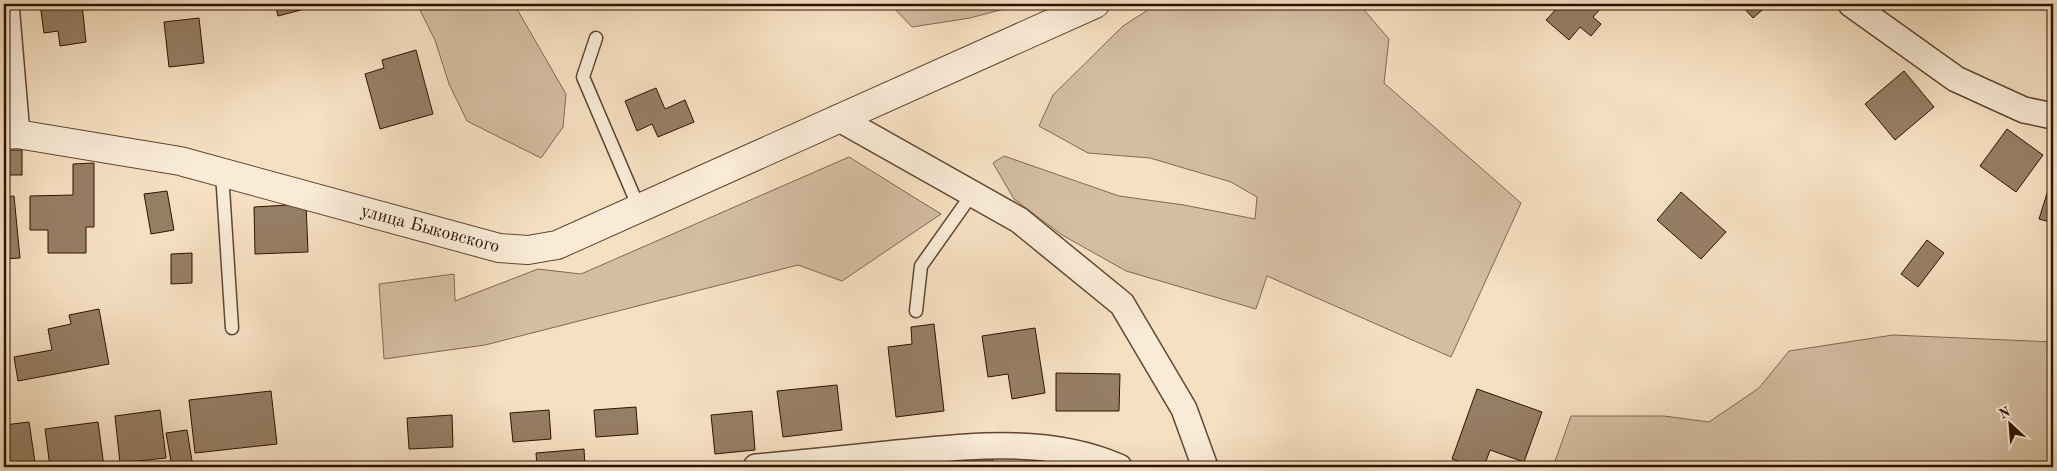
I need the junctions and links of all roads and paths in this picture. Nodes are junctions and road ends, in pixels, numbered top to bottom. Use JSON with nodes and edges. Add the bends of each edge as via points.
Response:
{"nodes":[{"id":1,"x":6,"y":4,"type":"edge"},
{"id":2,"x":1095,"y":4,"type":"edge"},
{"id":3,"x":1851,"y":4,"type":"edge"},
{"id":4,"x":596,"y":38,"type":"dead end"},
{"id":5,"x":2053,"y":116,"type":"edge"},
{"id":6,"x":838,"y":118,"type":"junction"},
{"id":7,"x":10,"y":134,"type":"edge"},
{"id":8,"x":222,"y":173,"type":"junction"},
{"id":9,"x":972,"y":194,"type":"junction"},
{"id":10,"x":639,"y":208,"type":"junction"},
{"id":11,"x":916,"y":312,"type":"dead end"},
{"id":12,"x":232,"y":328,"type":"dead end"},
{"id":13,"x":756,"y":467,"type":"edge"},
{"id":14,"x":1119,"y":467,"type":"edge"},
{"id":15,"x":1205,"y":467,"type":"edge"}],
"edges":[{"from":1,"to":7,"type":"street"},
{"from":2,"to":6,"type":"street","name":"улица Быковского"},
{"from":3,"to":5,"type":"street","via":[[1956,80],[2024,110]]},
{"from":4,"to":10,"type":"lane","via":[[583,77]]},
{"from":6,"to":9,"type":"street"},
{"from":6,"to":10,"type":"street","name":"улица Быковского"},
{"from":7,"to":8,"type":"street","name":"улица Быковского","via":[[180,161]]},
{"from":8,"to":10,"type":"street","name":"улица Быковского","via":[[499,248],[528,250],[557,246]]},
{"from":8,"to":12,"type":"lane"},
{"from":9,"to":11,"type":"lane","via":[[921,266]]},
{"from":9,"to":15,"type":"street","via":[[1018,220],[1122,304],[1184,409]]},
{"from":13,"to":14,"type":"street","via":[[987,444],[1048,448],[1101,459]]}]}
